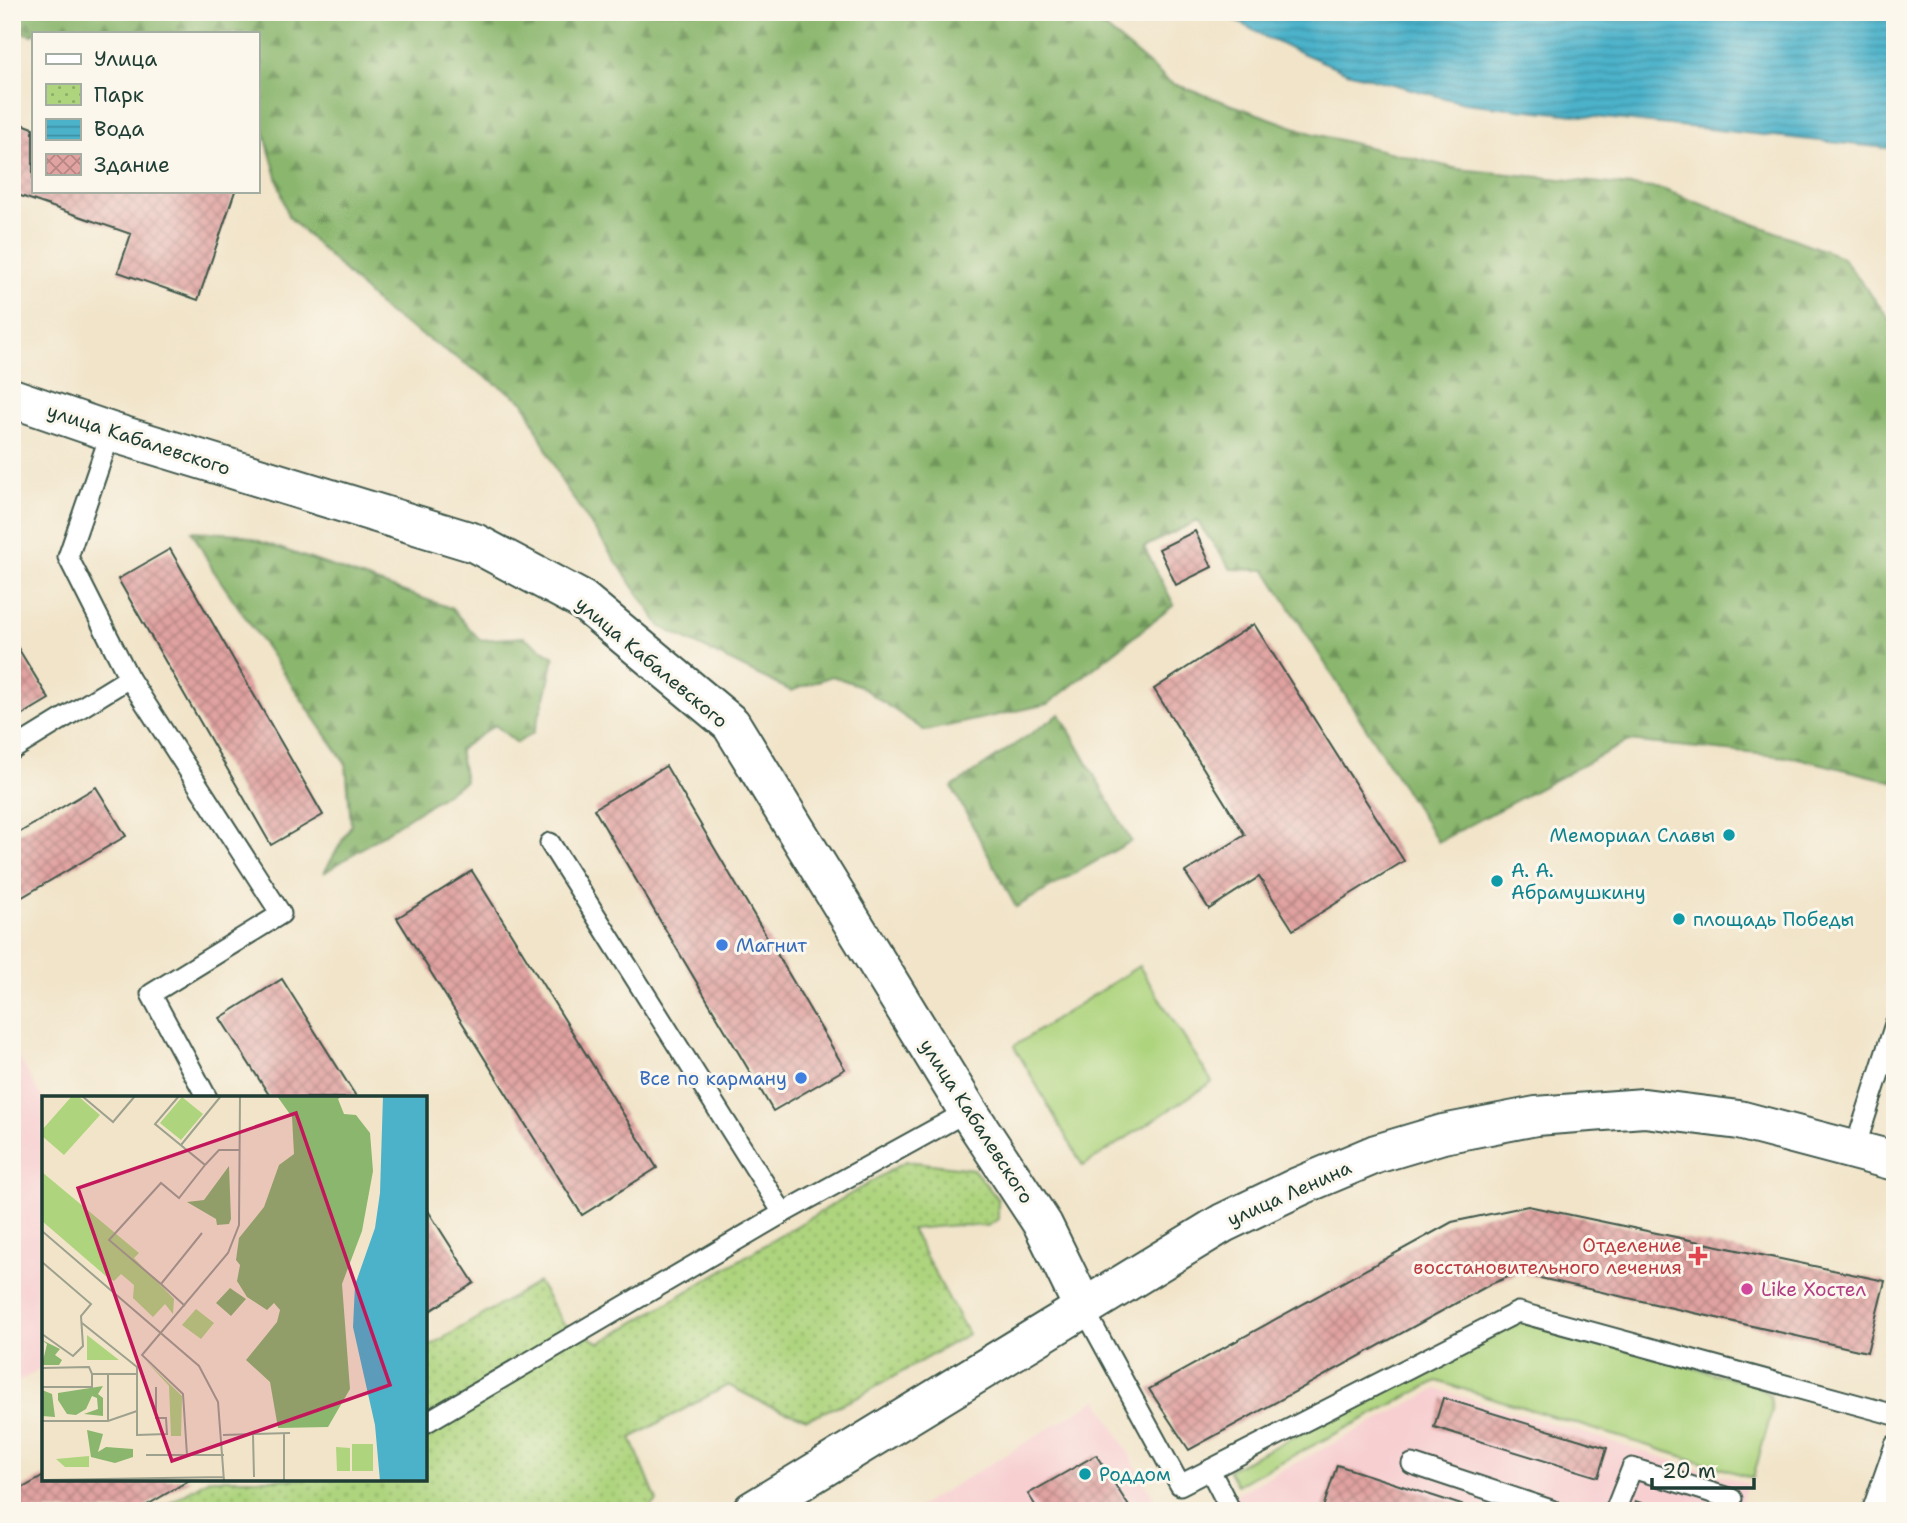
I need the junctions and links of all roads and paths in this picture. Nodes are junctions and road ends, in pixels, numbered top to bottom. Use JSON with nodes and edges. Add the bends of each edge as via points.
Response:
{"nodes":[{"id":1,"x":12,"y":398,"type":"edge"},
{"id":2,"x":111,"y":432,"type":"junction"},
{"id":3,"x":129,"y":678,"type":"junction"},
{"id":4,"x":12,"y":750,"type":"edge"},
{"id":5,"x":550,"y":843,"type":"dead end"},
{"id":6,"x":1895,"y":1024,"type":"edge"},
{"id":7,"x":206,"y":1096,"type":"edge"},
{"id":8,"x":968,"y":1111,"type":"junction"},
{"id":9,"x":1855,"y":1148,"type":"junction"},
{"id":10,"x":1895,"y":1161,"type":"edge"},
{"id":11,"x":783,"y":1213,"type":"junction"},
{"id":12,"x":1084,"y":1309,"type":"junction"},
{"id":13,"x":1895,"y":1415,"type":"edge"},
{"id":14,"x":427,"y":1422,"type":"edge"},
{"id":15,"x":1895,"y":1445,"type":"edge"},
{"id":16,"x":1412,"y":1464,"type":"dead end"},
{"id":17,"x":1210,"y":1470,"type":"junction"},
{"id":18,"x":752,"y":1511,"type":"edge"},
{"id":19,"x":1231,"y":1511,"type":"edge"},
{"id":20,"x":1554,"y":1511,"type":"edge"},
{"id":21,"x":1615,"y":1511,"type":"edge"},
{"id":22,"x":1728,"y":1511,"type":"edge"},
{"id":23,"x":1872,"y":1511,"type":"edge"}],
"edges":[{"from":1,"to":2,"type":"street","name":"улица Кабалевского"},
{"from":2,"to":3,"type":"lane","via":[[68,557]]},
{"from":2,"to":8,"type":"street","name":"улица Кабалевского","via":[[475,543],[582,600],[731,724]]},
{"from":3,"to":4,"type":"lane"},
{"from":3,"to":7,"type":"lane","via":[[281,914],[150,994]]},
{"from":5,"to":11,"type":"lane"},
{"from":6,"to":9,"type":"lane"},
{"from":8,"to":11,"type":"lane"},
{"from":8,"to":12,"type":"street","name":"улица Кабалевского","via":[[1044,1225]]},
{"from":9,"to":10,"type":"street","name":"улица Ленина"},
{"from":9,"to":12,"type":"street","name":"улица Ленина","via":[[1739,1120],[1644,1108],[1536,1116],[1443,1134],[1376,1154],[1234,1218]]},
{"from":11,"to":14,"type":"lane"},
{"from":12,"to":17,"type":"lane","via":[[1180,1485]]},
{"from":12,"to":18,"type":"street","name":"улица Ленина"},
{"from":13,"to":17,"type":"lane","via":[[1518,1312]]},
{"from":15,"to":23,"type":"lane"},
{"from":16,"to":20,"type":"lane"},
{"from":17,"to":19,"type":"lane"},
{"from":21,"to":22,"type":"lane","via":[[1632,1468],[1732,1499]]}]}
